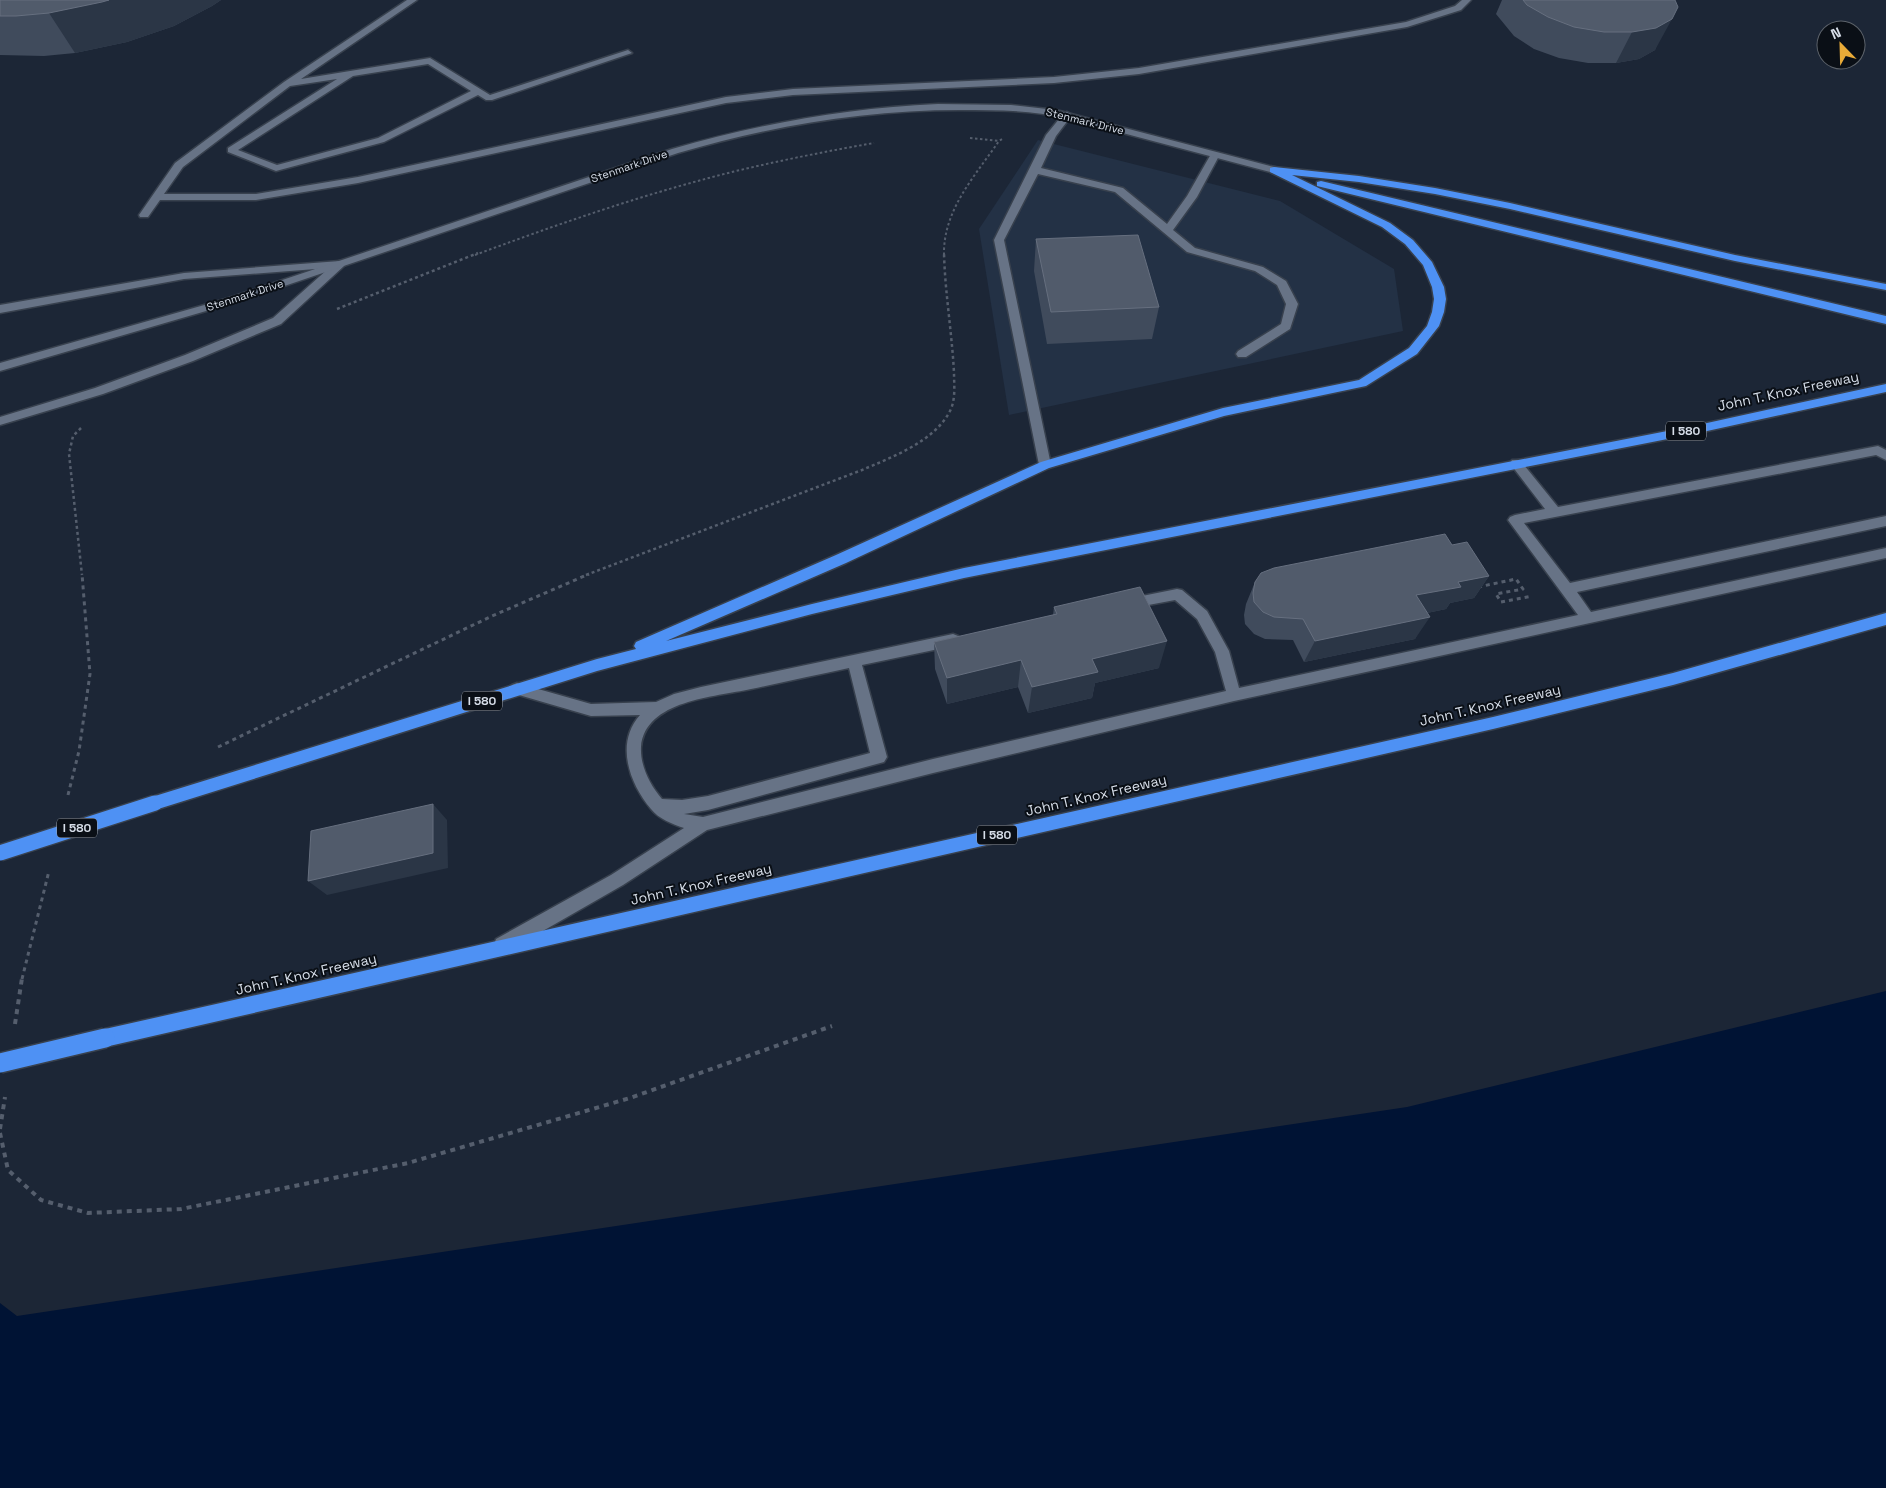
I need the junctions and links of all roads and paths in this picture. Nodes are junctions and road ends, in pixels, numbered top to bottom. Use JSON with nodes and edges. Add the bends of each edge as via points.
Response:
{"nodes":[{"id":1,"x":413,"y":0,"type":"edge"},
{"id":2,"x":1467,"y":0,"type":"edge"},
{"id":3,"x":628,"y":53,"type":"dead end"},
{"id":4,"x":352,"y":73,"type":"junction"},
{"id":5,"x":287,"y":84,"type":"junction"},
{"id":6,"x":478,"y":92,"type":"junction"},
{"id":7,"x":1067,"y":115,"type":"junction"},
{"id":8,"x":964,"y":138,"type":"dead end"},
{"id":9,"x":877,"y":142,"type":"dead end"},
{"id":10,"x":1214,"y":156,"type":"junction"},
{"id":11,"x":1035,"y":170,"type":"junction"},
{"id":12,"x":1274,"y":170,"type":"junction"},
{"id":13,"x":157,"y":197,"type":"junction"},
{"id":14,"x":144,"y":215,"type":"dead end"},
{"id":15,"x":1167,"y":231,"type":"junction"},
{"id":16,"x":340,"y":264,"type":"junction"},
{"id":17,"x":1886,"y":287,"type":"edge"},
{"id":18,"x":0,"y":309,"type":"edge"},
{"id":19,"x":337,"y":309,"type":"dead end"},
{"id":20,"x":1886,"y":320,"type":"edge"},
{"id":21,"x":1242,"y":354,"type":"dead end"},
{"id":22,"x":0,"y":367,"type":"edge"},
{"id":23,"x":1886,"y":388,"type":"edge"},
{"id":24,"x":0,"y":421,"type":"edge"},
{"id":25,"x":86,"y":423,"type":"dead end"},
{"id":26,"x":1886,"y":456,"type":"edge"},
{"id":27,"x":1516,"y":463,"type":"junction"},
{"id":28,"x":1045,"y":465,"type":"junction"},
{"id":29,"x":1556,"y":513,"type":"junction"},
{"id":30,"x":1886,"y":521,"type":"edge"},
{"id":31,"x":1886,"y":553,"type":"edge"},
{"id":32,"x":1478,"y":587,"type":"edge"},
{"id":33,"x":1567,"y":589,"type":"junction"},
{"id":34,"x":1118,"y":606,"type":"edge"},
{"id":35,"x":1588,"y":618,"type":"junction"},
{"id":36,"x":1886,"y":619,"type":"edge"},
{"id":37,"x":971,"y":637,"type":"edge"},
{"id":38,"x":854,"y":661,"type":"junction"},
{"id":39,"x":597,"y":665,"type":"junction"},
{"id":40,"x":518,"y":689,"type":"junction"},
{"id":41,"x":1234,"y":695,"type":"junction"},
{"id":42,"x":659,"y":708,"type":"junction"},
{"id":43,"x":211,"y":750,"type":"dead end"},
{"id":44,"x":67,"y":798,"type":"dead end"},
{"id":45,"x":657,"y":806,"type":"junction"},
{"id":46,"x":703,"y":824,"type":"junction"},
{"id":47,"x":0,"y":854,"type":"edge"},
{"id":48,"x":51,"y":864,"type":"dead end"},
{"id":49,"x":496,"y":949,"type":"junction"},
{"id":50,"x":15,"y":1025,"type":"dead end"},
{"id":51,"x":832,"y":1026,"type":"dead end"},
{"id":52,"x":0,"y":1063,"type":"edge"},
{"id":53,"x":5,"y":1091,"type":"dead end"},
{"id":54,"x":0,"y":1131,"type":"edge"}],
"edges":[{"from":1,"to":5,"type":"street"},
{"from":2,"to":13,"type":"street","via":[[1458,8],[1407,24],[1139,71],[1054,80],[793,92],[726,100],[348,182],[256,197]]},
{"from":3,"to":6,"type":"street","via":[[489,98]]},
{"from":4,"to":5,"type":"street"},
{"from":4,"to":6,"type":"street","via":[[430,61]]},
{"from":4,"to":6,"type":"street","via":[[231,150],[276,168],[381,140]]},
{"from":5,"to":13,"type":"street","via":[[179,165]]},
{"from":7,"to":10,"type":"street","name":"Stenmark Drive"},
{"from":7,"to":11,"type":"street","via":[[1051,135]]},
{"from":7,"to":16,"type":"street","name":"Stenmark Drive","via":[[1019,108],[906,107],[788,121],[675,151]]},
{"from":8,"to":43,"type":"path","via":[[1000,141],[954,209],[946,230],[944,254],[955,391],[950,410],[935,430],[911,447],[870,466],[530,598]]},
{"from":9,"to":19,"type":"path","via":[[745,169],[641,198],[539,230]]},
{"from":10,"to":12,"type":"street","name":"Stenmark Drive"},
{"from":10,"to":15,"type":"street","via":[[1192,197]]},
{"from":11,"to":15,"type":"street","via":[[1119,190]]},
{"from":11,"to":28,"type":"street","via":[[999,240]]},
{"from":12,"to":17,"type":"highway","via":[[1354,177],[1442,192],[1786,270]]},
{"from":12,"to":20,"type":"highway","via":[[1360,196]]},
{"from":12,"to":28,"type":"highway","via":[[1386,225],[1419,253],[1434,275],[1440,299],[1433,326],[1424,340],[1413,351],[1362,383],[1223,412]]},
{"from":13,"to":14,"type":"street"},
{"from":15,"to":21,"type":"street","via":[[1191,250],[1260,269],[1282,283],[1292,304],[1286,326]]},
{"from":16,"to":18,"type":"street","via":[[184,276]]},
{"from":16,"to":22,"type":"street","name":"Stenmark Drive","via":[[223,303]]},
{"from":16,"to":24,"type":"street","via":[[277,321],[99,391]]},
{"from":23,"to":27,"type":"highway","name":"John T. Knox Freeway","number":"I 580","via":[[1698,429]]},
{"from":25,"to":44,"type":"path","via":[[73,436],[69,454],[87,616],[90,674],[79,751]]},
{"from":26,"to":29,"type":"street","via":[[1878,450]]},
{"from":27,"to":29,"type":"street"},
{"from":27,"to":39,"type":"highway","name":"John T. Knox Freeway","number":"I 580","via":[[964,574]]},
{"from":28,"to":39,"type":"highway","via":[[841,559]]},
{"from":29,"to":33,"type":"street","via":[[1516,520]]},
{"from":30,"to":33,"type":"street"},
{"from":31,"to":35,"type":"street"},
{"from":32,"to":33,"type":"path","via":[[1516,579],[1523,589],[1496,594],[1501,602]]},
{"from":33,"to":35,"type":"street"},
{"from":34,"to":41,"type":"street","via":[[1177,594],[1202,615],[1222,651]]},
{"from":35,"to":41,"type":"street"},
{"from":36,"to":49,"type":"highway","name":"John T. Knox Freeway","number":"I 580","via":[[1673,679],[1493,722]]},
{"from":37,"to":38,"type":"street"},
{"from":38,"to":42,"type":"street","via":[[699,694]]},
{"from":38,"to":45,"type":"street","via":[[880,758],[708,803]]},
{"from":39,"to":40,"type":"highway","name":"John T. Knox Freeway","number":"I 580"},
{"from":40,"to":42,"type":"street","via":[[591,710]]},
{"from":40,"to":47,"type":"highway","name":"John T. Knox Freeway","number":"I 580","bridge":true,"via":[[155,802]]},
{"from":41,"to":46,"type":"street"},
{"from":42,"to":45,"type":"street","via":[[644,720],[636,732],[632,748],[640,778]]},
{"from":45,"to":46,"type":"street","via":[[670,817]]},
{"from":46,"to":49,"type":"street","via":[[618,880]]},
{"from":48,"to":50,"type":"path","via":[[20,987]]},
{"from":49,"to":52,"type":"highway","name":"John T. Knox Freeway","number":"I 580","bridge":true},
{"from":51,"to":54,"type":"path","via":[[630,1098],[408,1163],[181,1209],[88,1214],[40,1200],[8,1170]]},
{"from":53,"to":54,"type":"path"}]}
